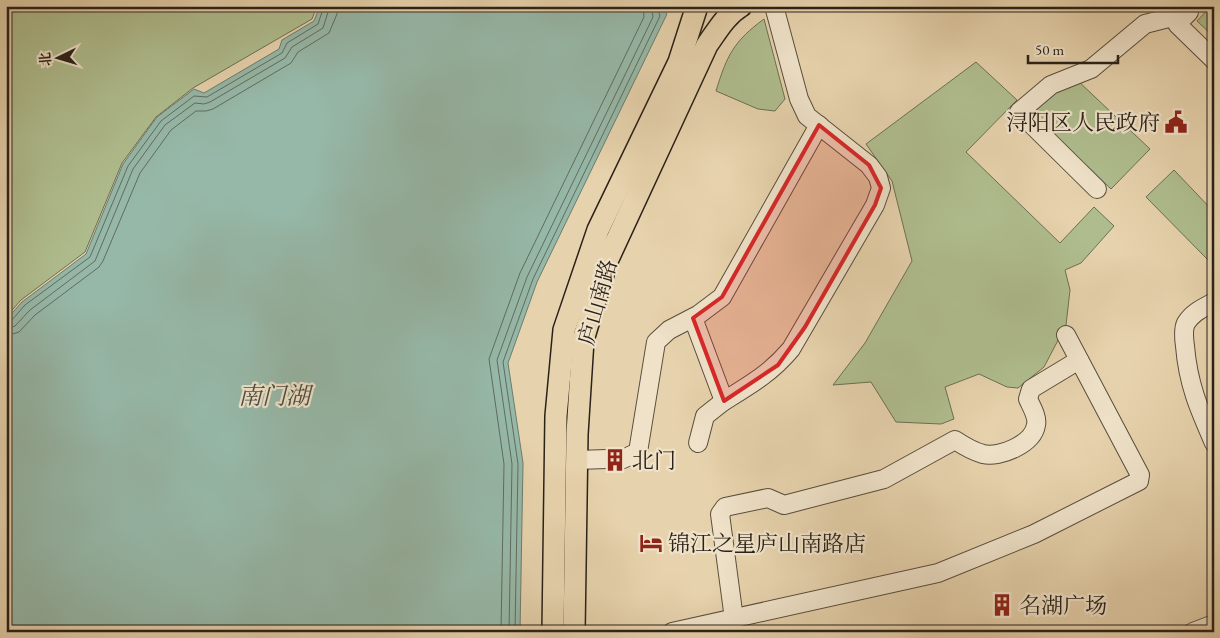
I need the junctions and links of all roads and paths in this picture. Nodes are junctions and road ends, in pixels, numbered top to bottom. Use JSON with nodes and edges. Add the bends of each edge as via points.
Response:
{"nodes":[{"id":1,"x":697,"y":6,"type":"edge"},
{"id":2,"x":741,"y":6,"type":"edge"},
{"id":3,"x":774,"y":6,"type":"edge"},
{"id":4,"x":1191,"y":10,"type":"edge"},
{"id":5,"x":1214,"y":60,"type":"edge"},
{"id":6,"x":819,"y":125,"type":"junction"},
{"id":7,"x":1097,"y":189,"type":"dead end"},
{"id":8,"x":1214,"y":302,"type":"edge"},
{"id":9,"x":693,"y":318,"type":"junction"},
{"id":10,"x":1066,"y":335,"type":"dead end"},
{"id":11,"x":1080,"y":360,"type":"junction"},
{"id":12,"x":724,"y":401,"type":"junction"},
{"id":13,"x":698,"y":443,"type":"dead end"},
{"id":14,"x":1214,"y":443,"type":"edge"},
{"id":15,"x":577,"y":460,"type":"junction"},
{"id":16,"x":734,"y":618,"type":"junction"},
{"id":17,"x":1214,"y":624,"type":"edge"},
{"id":18,"x":553,"y":632,"type":"edge"},
{"id":19,"x":574,"y":632,"type":"edge"},
{"id":20,"x":672,"y":632,"type":"edge"},
{"id":21,"x":1193,"y":632,"type":"edge"}],
"edges":[{"from":1,"to":18,"type":"main road","name":"庐山南路","via":[[679,62],[598,230],[564,330],[556,416]]},
{"from":2,"to":15,"type":"main road","name":"庐山南路","via":[[734,10],[707,44],[606,261],[583,340]]},
{"from":3,"to":6,"type":"street","via":[[799,99],[807,116]]},
{"from":4,"to":5,"type":"street","via":[[1178,24]]},
{"from":4,"to":7,"type":"street","via":[[1144,24],[1090,69],[1051,85],[1019,112]]},
{"from":6,"to":9,"type":"street","via":[[722,297]]},
{"from":6,"to":12,"type":"street","via":[[869,165],[881,188],[791,349],[766,375]]},
{"from":8,"to":14,"type":"street","via":[[1194,312],[1185,325],[1184,340],[1192,390]]},
{"from":9,"to":12,"type":"street"},
{"from":9,"to":15,"type":"street","via":[[669,330],[656,342],[638,452],[615,459]]},
{"from":10,"to":11,"type":"street"},
{"from":11,"to":16,"type":"street","via":[[1031,389],[1028,399],[1036,425],[1033,433],[1011,450],[984,454],[955,440],[884,480],[784,505],[768,498],[725,507],[720,514]]},
{"from":11,"to":16,"type":"street","via":[[1140,475],[1139,481],[1034,534],[938,573]]},
{"from":12,"to":13,"type":"street","via":[[705,416]]},
{"from":15,"to":19,"type":"main road","name":"庐山南路"},
{"from":16,"to":20,"type":"street"},
{"from":17,"to":21,"type":"street"}]}
